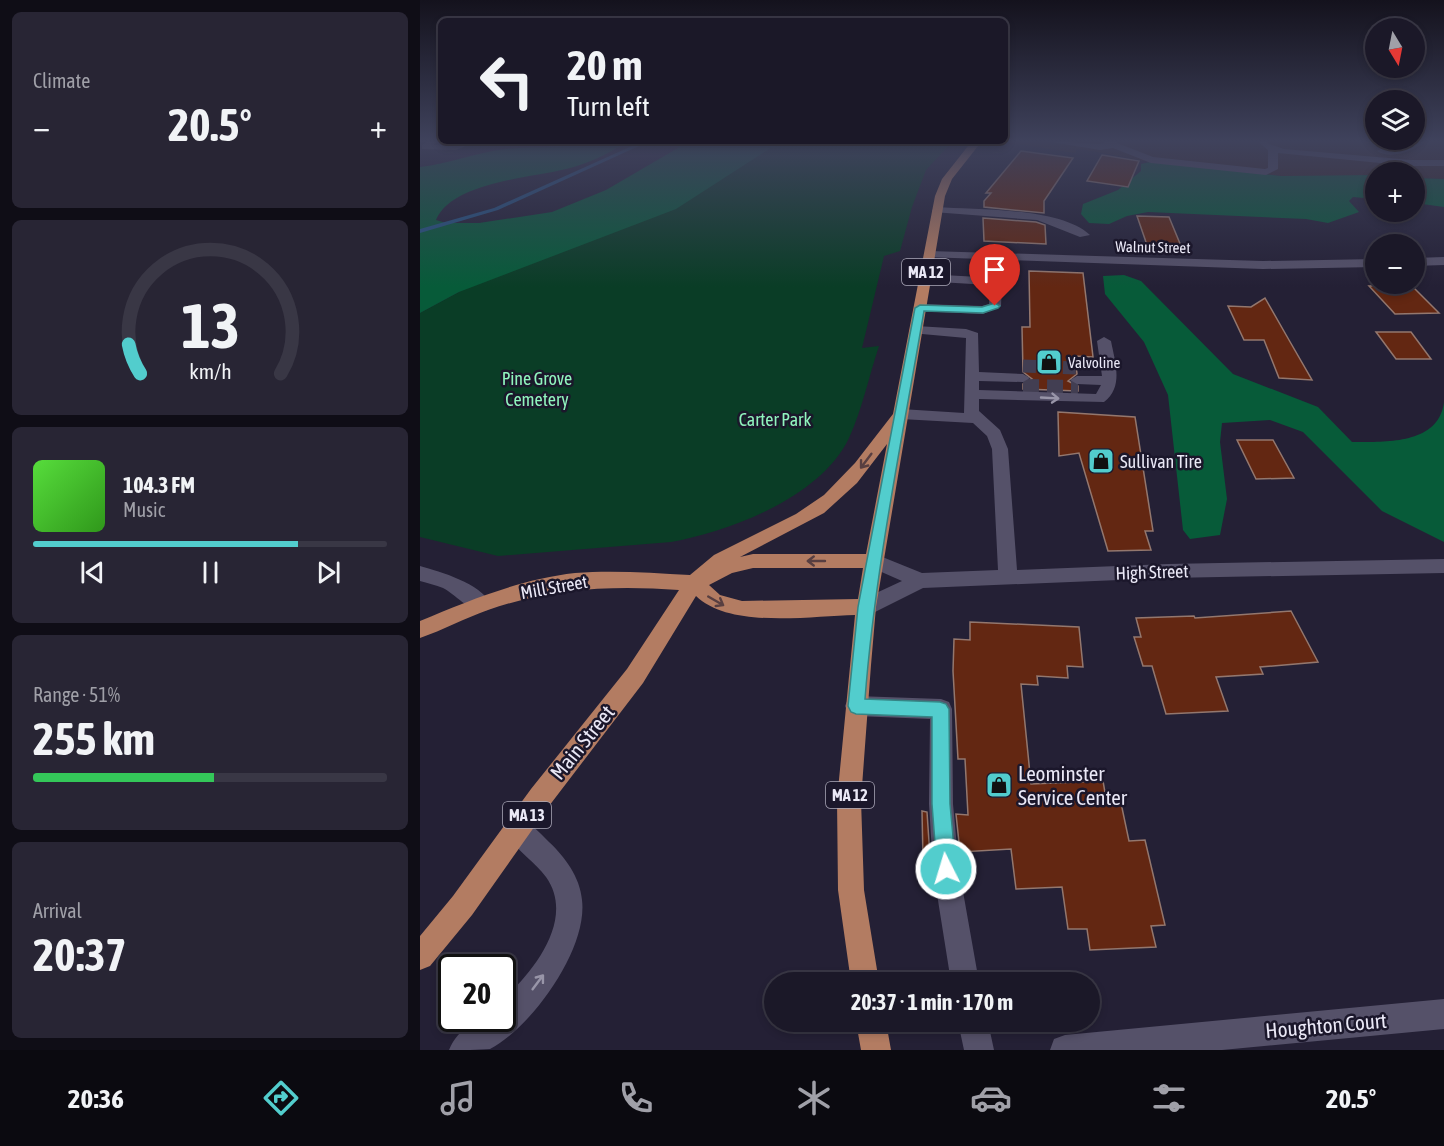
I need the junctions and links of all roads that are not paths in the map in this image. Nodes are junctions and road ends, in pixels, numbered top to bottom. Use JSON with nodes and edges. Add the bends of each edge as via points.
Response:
{"nodes":[{"id":1,"x":944,"y":189,"type":"edge"},
{"id":2,"x":937,"y":210,"type":"junction"},
{"id":3,"x":1084,"y":235,"type":"dead end"},
{"id":4,"x":929,"y":255,"type":"junction"},
{"id":5,"x":1444,"y":261,"type":"edge"},
{"id":6,"x":1425,"y":262,"type":"edge"},
{"id":7,"x":1365,"y":263,"type":"edge"},
{"id":8,"x":925,"y":278,"type":"junction"},
{"id":9,"x":920,"y":308,"type":"junction"},
{"id":10,"x":916,"y":330,"type":"junction"},
{"id":11,"x":1104,"y":341,"type":"dead end"},
{"id":12,"x":1023,"y":377,"type":"tunnel mouth"},
{"id":13,"x":1077,"y":379,"type":"tunnel mouth"},
{"id":14,"x":971,"y":380,"type":"junction"},
{"id":15,"x":1109,"y":380,"type":"junction"},
{"id":16,"x":901,"y":414,"type":"junction"},
{"id":17,"x":974,"y":418,"type":"junction"},
{"id":18,"x":875,"y":561,"type":"junction"},
{"id":19,"x":1444,"y":566,"type":"edge"},
{"id":20,"x":420,"y":573,"type":"edge"},
{"id":21,"x":1008,"y":577,"type":"junction"},
{"id":22,"x":920,"y":581,"type":"junction"},
{"id":23,"x":695,"y":583,"type":"junction"},
{"id":24,"x":481,"y":604,"type":"junction"},
{"id":25,"x":866,"y":607,"type":"junction"},
{"id":26,"x":420,"y":630,"type":"edge"},
{"id":27,"x":856,"y":706,"type":"junction"},
{"id":28,"x":517,"y":829,"type":"junction"},
{"id":29,"x":420,"y":956,"type":"edge"},
{"id":30,"x":863,"y":972,"type":"edge"},
{"id":31,"x":963,"y":972,"type":"edge"},
{"id":32,"x":1444,"y":1014,"type":"edge"},
{"id":33,"x":873,"y":1032,"type":"edge"},
{"id":34,"x":975,"y":1032,"type":"edge"},
{"id":35,"x":464,"y":1050,"type":"edge"},
{"id":36,"x":876,"y":1050,"type":"edge"},
{"id":37,"x":979,"y":1050,"type":"edge"},
{"id":38,"x":1065,"y":1050,"type":"edge"}],
"edges":[{"from":1,"to":2,"type":"main road","number":"MA 12"},
{"from":2,"to":3,"type":"street","via":[[1037,217]]},
{"from":2,"to":4,"type":"main road","number":"MA 12"},
{"from":4,"to":7,"type":"street","name":"Walnut Street","via":[[1263,265]]},
{"from":4,"to":8,"type":"main road","number":"MA 12"},
{"from":5,"to":6,"type":"street"},
{"from":8,"to":9,"type":"main road","number":"MA 12"},
{"from":8,"to":9,"type":"street","via":[[993,281],[995,306],[983,310]]},
{"from":9,"to":10,"type":"main road","number":"MA 12"},
{"from":10,"to":14,"type":"street","via":[[971,334]]},
{"from":10,"to":16,"type":"main road","number":"MA 12"},
{"from":11,"to":15,"type":"street"},
{"from":12,"to":14,"type":"street"},
{"from":13,"to":15,"type":"street"},
{"from":14,"to":15,"type":"street","one_way":true,"via":[[1092,400],[1105,396]]},
{"from":14,"to":17,"type":"street","via":[[970,412]]},
{"from":16,"to":17,"type":"street"},
{"from":16,"to":18,"type":"main road","number":"MA 12"},
{"from":16,"to":23,"type":"main road","one_way":true,"via":[[834,497],[816,511],[743,547]]},
{"from":17,"to":21,"type":"street","via":[[994,434],[1000,449]]},
{"from":18,"to":22,"type":"street"},
{"from":18,"to":23,"type":"main road","one_way":true,"via":[[753,561],[727,567]]},
{"from":18,"to":25,"type":"main road","number":"MA 12"},
{"from":19,"to":21,"type":"street","name":"High Street"},
{"from":20,"to":24,"type":"street","via":[[450,583]]},
{"from":21,"to":22,"type":"street","name":"High Street"},
{"from":22,"to":25,"type":"street","name":"High Street"},
{"from":23,"to":24,"type":"main road","name":"Mill Street","via":[[574,581]]},
{"from":23,"to":25,"type":"main road","one_way":true,"via":[[714,601],[742,609]]},
{"from":23,"to":28,"type":"main road","name":"Main Street","number":"MA 13","via":[[636,675]]},
{"from":24,"to":26,"type":"main road","name":"Mill Street"},
{"from":25,"to":27,"type":"main road","number":"MA 12"},
{"from":27,"to":30,"type":"main road","number":"MA 12","via":[[849,800],[851,890]]},
{"from":27,"to":31,"type":"street","via":[[940,709],[946,869]]},
{"from":28,"to":29,"type":"main road","name":"Main Street","number":"MA 13","via":[[446,930]]},
{"from":35,"to":28,"type":"street","one_way":true,"via":[[522,1002],[555,960],[571,917],[566,886],[550,861]]},
{"from":32,"to":38,"type":"street","name":"Houghton Court"},
{"from":33,"to":36,"type":"main road"},
{"from":34,"to":37,"type":"street"}]}
